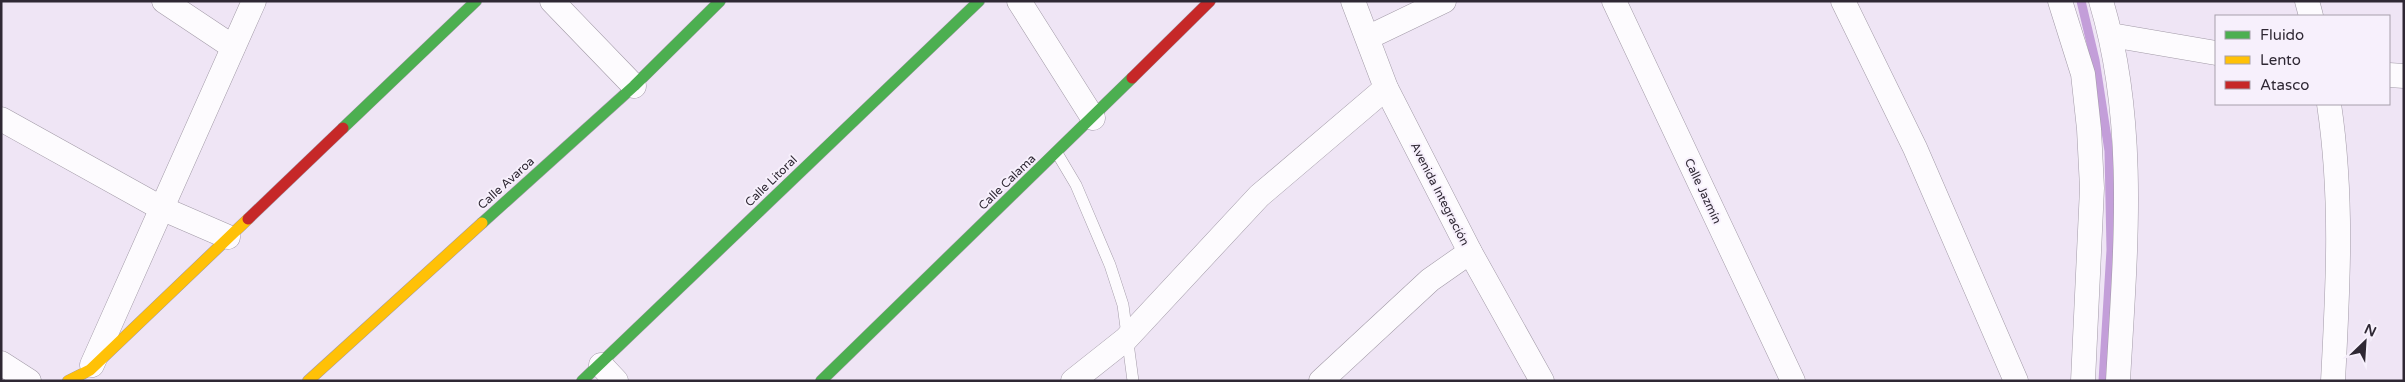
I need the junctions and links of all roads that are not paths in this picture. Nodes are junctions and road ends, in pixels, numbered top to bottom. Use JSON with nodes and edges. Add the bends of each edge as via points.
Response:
{"nodes":[{"id":1,"x":164,"y":1,"type":"edge"},
{"id":2,"x":254,"y":1,"type":"edge"},
{"id":3,"x":476,"y":1,"type":"edge"},
{"id":4,"x":552,"y":1,"type":"edge"},
{"id":5,"x":720,"y":1,"type":"edge"},
{"id":6,"x":979,"y":1,"type":"edge"},
{"id":7,"x":1019,"y":1,"type":"edge"},
{"id":8,"x":1210,"y":1,"type":"edge"},
{"id":9,"x":1353,"y":1,"type":"edge"},
{"id":10,"x":1444,"y":1,"type":"edge"},
{"id":11,"x":1614,"y":1,"type":"edge"},
{"id":12,"x":1843,"y":1,"type":"edge"},
{"id":13,"x":2060,"y":1,"type":"edge"},
{"id":14,"x":2101,"y":1,"type":"edge"},
{"id":15,"x":2307,"y":1,"type":"edge"},
{"id":16,"x":2311,"y":15,"type":"edge"},
{"id":17,"x":2111,"y":35,"type":"junction"},
{"id":18,"x":1368,"y":38,"type":"junction"},
{"id":19,"x":233,"y":47,"type":"junction"},
{"id":20,"x":2215,"y":53,"type":"edge"},
{"id":21,"x":2390,"y":75,"type":"edge"},
{"id":22,"x":2404,"y":76,"type":"edge"},
{"id":23,"x":634,"y":86,"type":"junction"},
{"id":24,"x":1386,"y":88,"type":"junction"},
{"id":25,"x":2329,"y":105,"type":"edge"},
{"id":26,"x":1093,"y":118,"type":"junction"},
{"id":27,"x":1,"y":119,"type":"edge"},
{"id":28,"x":1057,"y":154,"type":"junction"},
{"id":29,"x":161,"y":208,"type":"junction"},
{"id":30,"x":228,"y":237,"type":"junction"},
{"id":31,"x":1470,"y":252,"type":"junction"},
{"id":32,"x":1126,"y":339,"type":"junction"},
{"id":33,"x":1,"y":362,"type":"edge"},
{"id":34,"x":608,"y":373,"type":"edge"},
{"id":35,"x":88,"y":376,"type":"edge"},
{"id":36,"x":29,"y":381,"type":"edge"},
{"id":37,"x":68,"y":381,"type":"edge"},
{"id":38,"x":308,"y":381,"type":"edge"},
{"id":39,"x":582,"y":381,"type":"edge"},
{"id":40,"x":821,"y":381,"type":"edge"},
{"id":41,"x":1073,"y":381,"type":"edge"},
{"id":42,"x":1133,"y":381,"type":"edge"},
{"id":43,"x":1321,"y":381,"type":"edge"},
{"id":44,"x":1542,"y":381,"type":"edge"},
{"id":45,"x":1793,"y":381,"type":"edge"},
{"id":46,"x":2016,"y":381,"type":"edge"},
{"id":47,"x":2083,"y":381,"type":"edge"},
{"id":48,"x":2118,"y":381,"type":"edge"},
{"id":49,"x":2333,"y":381,"type":"edge"}],
"edges":[{"from":1,"to":19,"type":"street"},
{"from":2,"to":19,"type":"street"},
{"from":3,"to":30,"type":"street"},
{"from":4,"to":23,"type":"street"},
{"from":5,"to":23,"type":"street","name":"Calle Avaroa"},
{"from":6,"to":34,"type":"street","name":"Calle Litoral"},
{"from":7,"to":26,"type":"street"},
{"from":8,"to":26,"type":"street","name":"Calle Calama"},
{"from":9,"to":18,"type":"street","name":"Avenida Integración"},
{"from":10,"to":18,"type":"street"},
{"from":11,"to":45,"type":"street","name":"Calle Jazmín"},
{"from":12,"to":46,"type":"street","via":[[1915,148]]},
{"from":13,"to":47,"type":"street","via":[[2083,74],[2089,129],[2092,188]]},
{"from":14,"to":17,"type":"street"},
{"from":15,"to":16,"type":"street"},
{"from":17,"to":20,"type":"street"},
{"from":17,"to":48,"type":"street","via":[[2120,86],[2125,170],[2125,258]]},
{"from":18,"to":24,"type":"street","name":"Avenida Integración"},
{"from":19,"to":29,"type":"street"},
{"from":21,"to":22,"type":"street"},
{"from":23,"to":38,"type":"street","name":"Calle Avaroa"},
{"from":24,"to":31,"type":"street","name":"Avenida Integración"},
{"from":24,"to":32,"type":"street","via":[[1258,196]]},
{"from":25,"to":49,"type":"street","via":[[2336,147],[2340,255]]},
{"from":26,"to":28,"type":"street","name":"Calle Calama"},
{"from":27,"to":29,"type":"street"},
{"from":28,"to":32,"type":"lane","via":[[1076,185],[1110,265],[1123,305]]},
{"from":28,"to":40,"type":"street","name":"Calle Calama"},
{"from":29,"to":30,"type":"street"},
{"from":29,"to":35,"type":"street"},
{"from":30,"to":35,"type":"street"},
{"from":31,"to":43,"type":"street","via":[[1430,280]]},
{"from":31,"to":44,"type":"street","name":"Avenida Integración"},
{"from":32,"to":41,"type":"street"},
{"from":32,"to":42,"type":"lane"},
{"from":33,"to":36,"type":"street"},
{"from":34,"to":39,"type":"street","name":"Calle Litoral"},
{"from":35,"to":37,"type":"street"}]}
